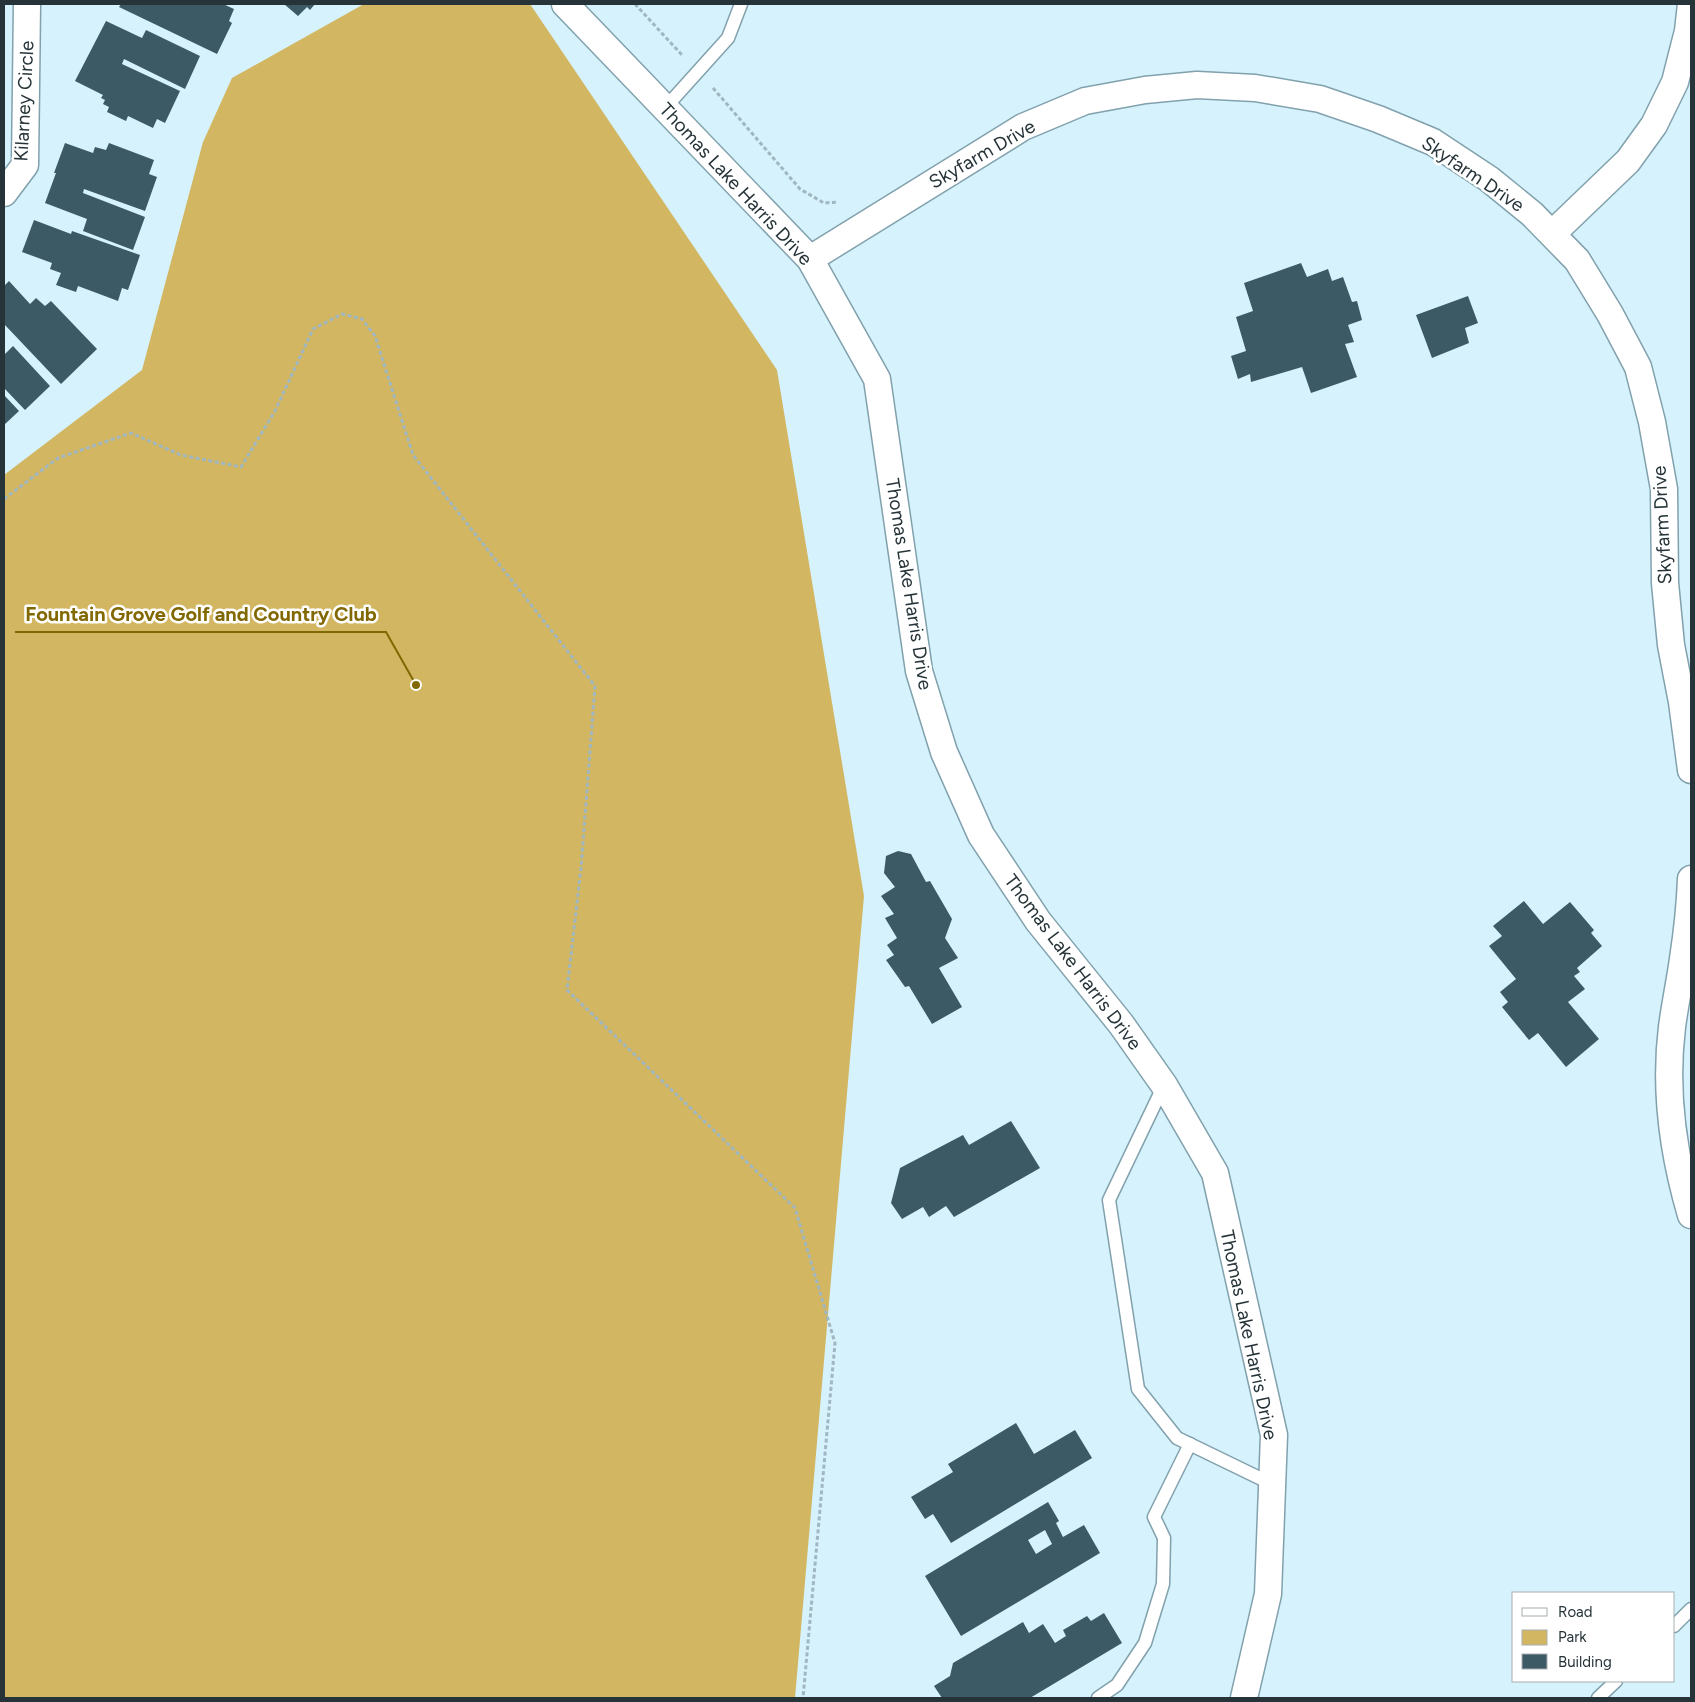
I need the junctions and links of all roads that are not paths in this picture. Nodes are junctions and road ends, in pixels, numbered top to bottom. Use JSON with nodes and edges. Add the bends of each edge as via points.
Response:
{"nodes":[{"id":1,"x":27,"y":4,"type":"edge"},
{"id":2,"x":565,"y":4,"type":"edge"},
{"id":3,"x":741,"y":4,"type":"edge"},
{"id":4,"x":1691,"y":4,"type":"edge"},
{"id":5,"x":665,"y":108,"type":"junction"},
{"id":6,"x":4,"y":193,"type":"edge"},
{"id":7,"x":1552,"y":234,"type":"junction"},
{"id":8,"x":810,"y":259,"type":"junction"},
{"id":9,"x":1691,"y":770,"type":"edge"},
{"id":10,"x":1691,"y":879,"type":"edge"},
{"id":11,"x":1164,"y":1085,"type":"junction"},
{"id":12,"x":1691,"y":1215,"type":"edge"},
{"id":13,"x":1190,"y":1444,"type":"junction"},
{"id":14,"x":1272,"y":1484,"type":"junction"},
{"id":15,"x":1691,"y":1609,"type":"edge"},
{"id":16,"x":1675,"y":1625,"type":"edge"},
{"id":17,"x":1615,"y":1682,"type":"edge"},
{"id":18,"x":1098,"y":1698,"type":"edge"},
{"id":19,"x":1244,"y":1698,"type":"edge"},
{"id":20,"x":1598,"y":1698,"type":"edge"}],
"edges":[{"from":1,"to":6,"type":"street","name":"Kilarney Circle","via":[[25,164]]},
{"from":2,"to":5,"type":"street","name":"Thomas Lake Harris Drive"},
{"from":3,"to":5,"type":"lane","via":[[728,38]]},
{"from":4,"to":7,"type":"street","via":[[1675,82],[1654,125],[1628,161]]},
{"from":5,"to":8,"type":"street","name":"Thomas Lake Harris Drive"},
{"from":7,"to":8,"type":"street","name":"Skyfarm Drive","via":[[1489,180],[1433,142],[1320,99],[1255,88],[1197,85],[1085,101],[1022,127]]},
{"from":7,"to":9,"type":"street","name":"Skyfarm Drive","via":[[1577,260],[1638,367],[1664,489],[1665,583],[1671,645]]},
{"from":8,"to":11,"type":"street","name":"Thomas Lake Harris Drive","via":[[877,379],[919,671],[944,752],[981,834],[1038,921],[1121,1024]]},
{"from":10,"to":12,"type":"street","via":[[1684,957],[1672,1028],[1669,1082],[1672,1130],[1681,1182]]},
{"from":11,"to":13,"type":"lane","via":[[1109,1200],[1138,1389],[1177,1438]]},
{"from":11,"to":14,"type":"street","name":"Thomas Lake Harris Drive","via":[[1215,1173],[1274,1436]]},
{"from":13,"to":14,"type":"lane"},
{"from":13,"to":18,"type":"lane","via":[[1154,1516],[1164,1538],[1163,1584],[1145,1644],[1117,1685]]},
{"from":14,"to":19,"type":"street","name":"Thomas Lake Harris Drive","via":[[1268,1594]]},
{"from":15,"to":16,"type":"lane"},
{"from":17,"to":20,"type":"lane"}]}
